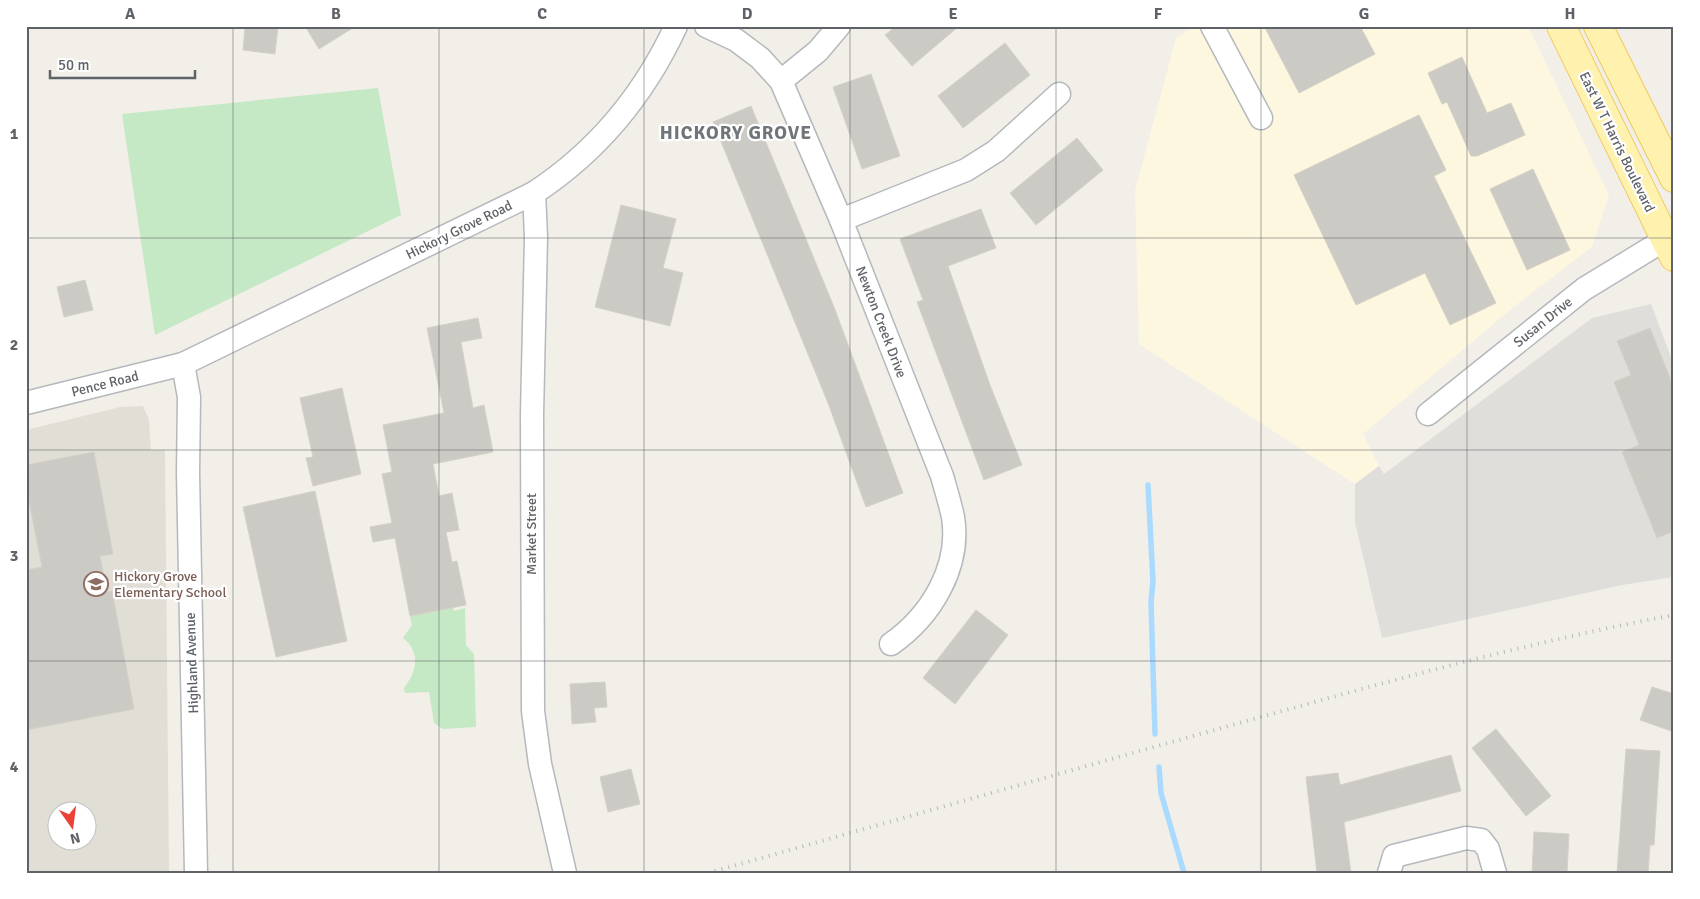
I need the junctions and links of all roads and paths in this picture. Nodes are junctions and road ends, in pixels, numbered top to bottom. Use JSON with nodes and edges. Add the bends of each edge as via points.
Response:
{"nodes":[{"id":1,"x":676,"y":26,"type":"edge"},
{"id":2,"x":706,"y":26,"type":"edge"},
{"id":3,"x":839,"y":26,"type":"edge"},
{"id":4,"x":1212,"y":26,"type":"edge"},
{"id":5,"x":1561,"y":26,"type":"edge"},
{"id":6,"x":1598,"y":26,"type":"edge"},
{"id":7,"x":781,"y":81,"type":"junction"},
{"id":8,"x":1059,"y":94,"type":"dead end"},
{"id":9,"x":1261,"y":118,"type":"dead end"},
{"id":10,"x":1674,"y":178,"type":"edge"},
{"id":11,"x":534,"y":193,"type":"junction"},
{"id":12,"x":841,"y":220,"type":"junction"},
{"id":13,"x":1671,"y":243,"type":"edge"},
{"id":14,"x":183,"y":364,"type":"junction"},
{"id":15,"x":26,"y":403,"type":"edge"},
{"id":16,"x":1428,"y":414,"type":"dead end"},
{"id":17,"x":891,"y":644,"type":"dead end"},
{"id":18,"x":196,"y":873,"type":"edge"},
{"id":19,"x":565,"y":873,"type":"edge"},
{"id":20,"x":1389,"y":873,"type":"edge"},
{"id":21,"x":1495,"y":873,"type":"edge"}],
"edges":[{"from":1,"to":11,"type":"street","name":"Hickory Grove Road","via":[[647,82],[625,113],[569,168]]},
{"from":2,"to":7,"type":"street","name":"Newton Creek Drive","via":[[736,40],[760,58]]},
{"from":3,"to":7,"type":"street","via":[[818,51]]},
{"from":4,"to":9,"type":"street"},
{"from":5,"to":13,"type":"main road","name":"East W T Harris Boulevard"},
{"from":6,"to":10,"type":"main road"},
{"from":7,"to":12,"type":"street","name":"Newton Creek Drive"},
{"from":8,"to":12,"type":"street","via":[[996,151],[966,170]]},
{"from":11,"to":14,"type":"street","name":"Hickory Grove Road"},
{"from":11,"to":19,"type":"street","name":"Market Street","via":[[533,711],[540,764]]},
{"from":12,"to":17,"type":"street","name":"Newton Creek Drive","via":[[942,476],[953,519],[954,542],[948,570],[938,593],[916,622]]},
{"from":13,"to":16,"type":"street","name":"Susan Drive","via":[[1584,289]]},
{"from":14,"to":15,"type":"street","name":"Pence Road"},
{"from":14,"to":18,"type":"street","name":"Highland Avenue","via":[[189,397]]},
{"from":20,"to":21,"type":"street","via":[[1394,856],[1466,838],[1481,840],[1488,850]]}]}
